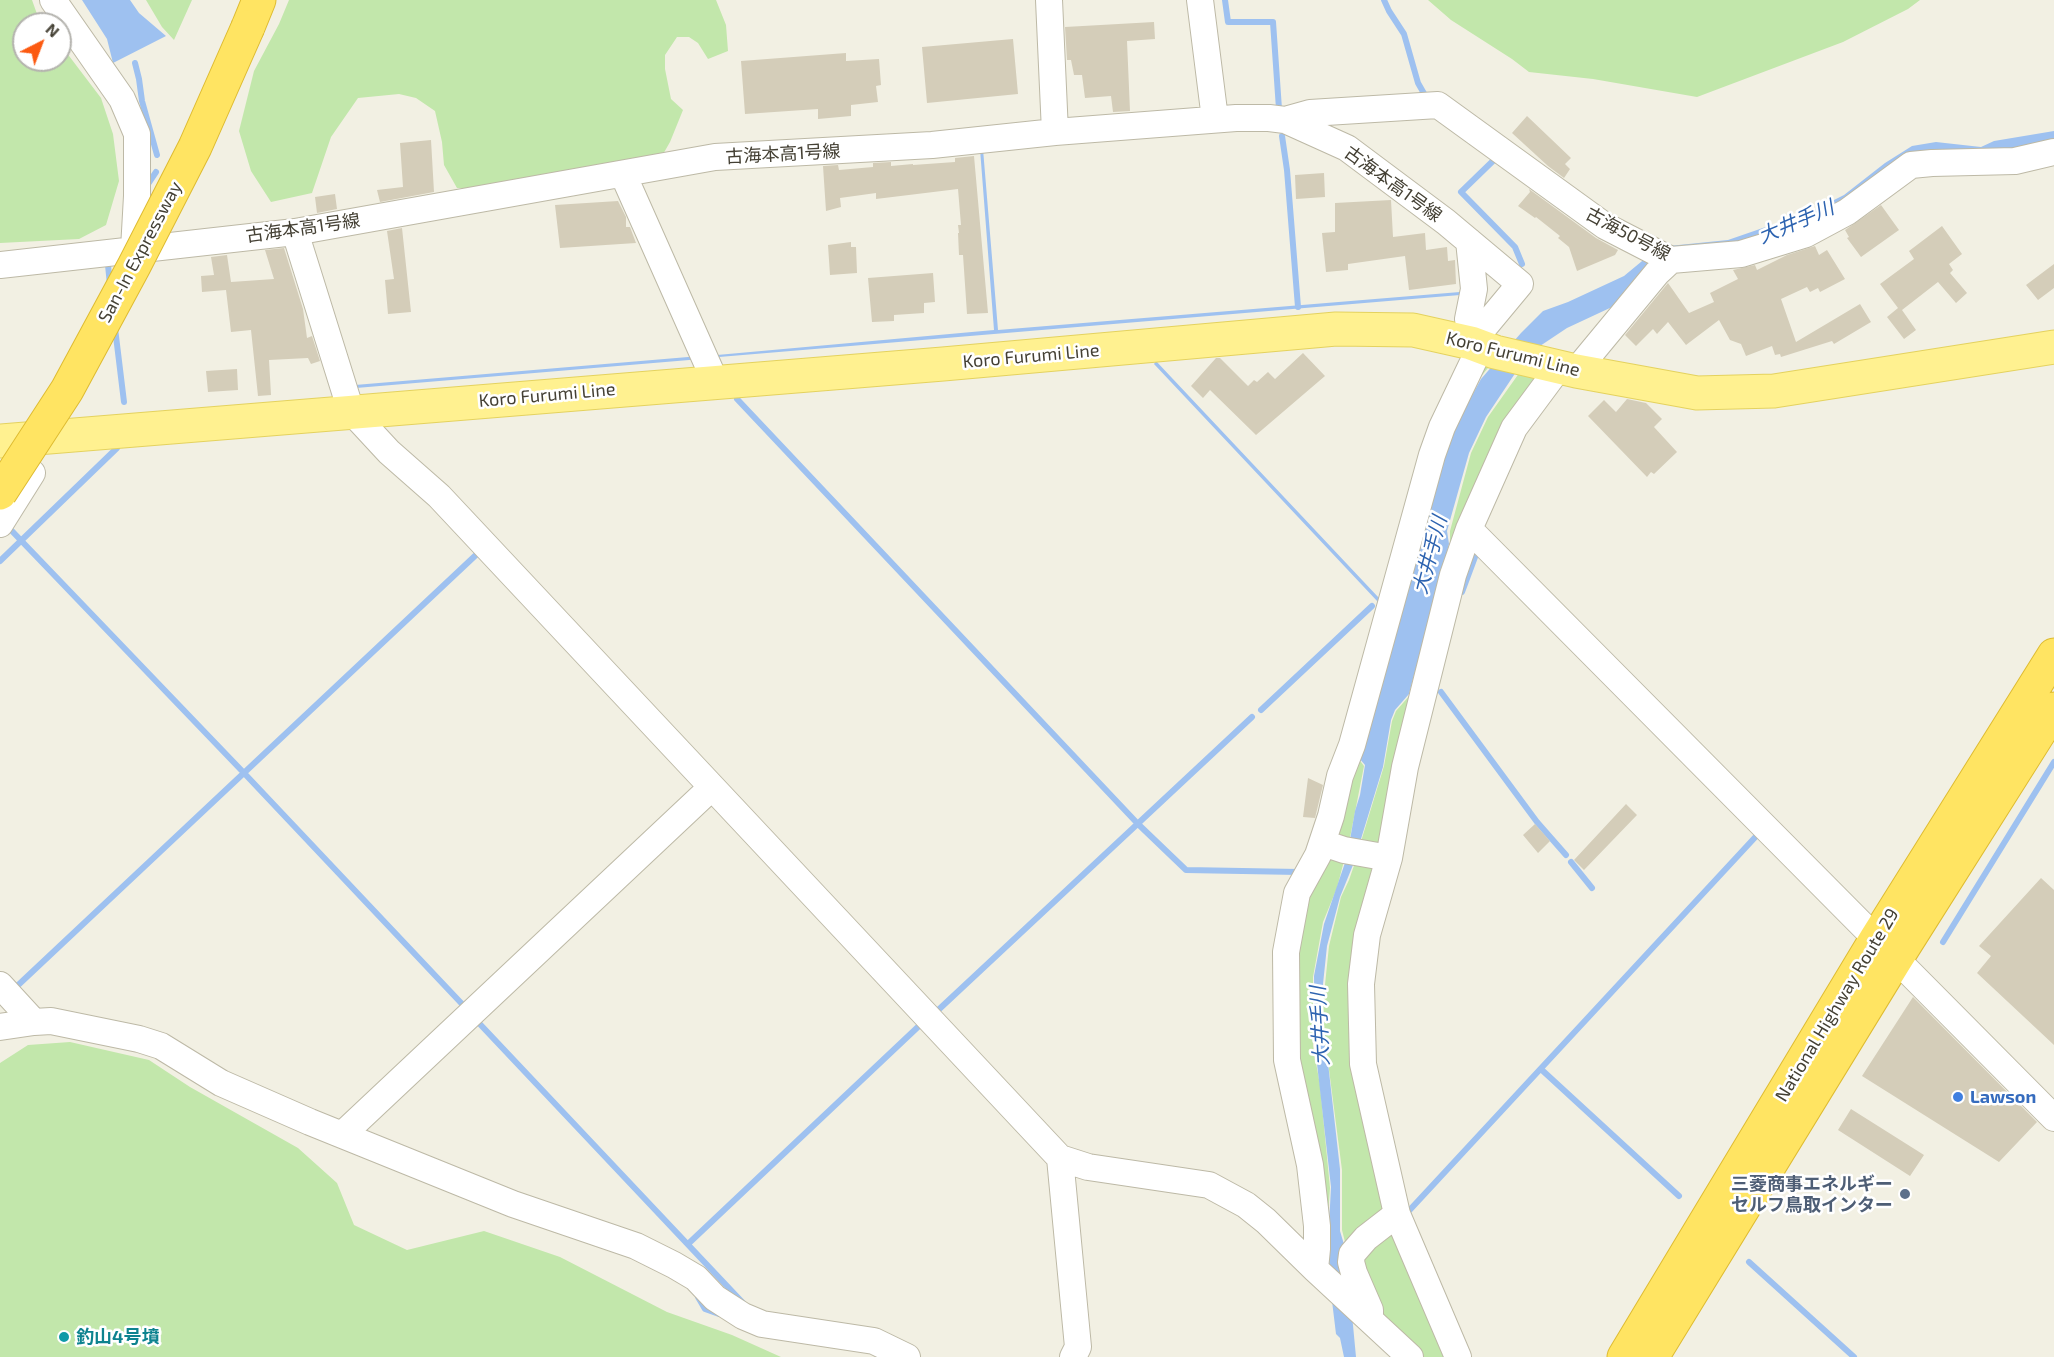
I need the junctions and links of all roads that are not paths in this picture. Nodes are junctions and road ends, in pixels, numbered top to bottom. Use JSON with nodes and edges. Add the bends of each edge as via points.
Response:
{"nodes":[{"id":1,"x":53,"y":0,"type":"edge"},
{"id":2,"x":1049,"y":0,"type":"edge"},
{"id":3,"x":1200,"y":0,"type":"edge"},
{"id":4,"x":247,"y":12,"type":"edge"},
{"id":5,"x":1215,"y":119,"type":"junction"},
{"id":6,"x":1285,"y":120,"type":"junction"},
{"id":7,"x":1056,"y":132,"type":"junction"},
{"id":8,"x":2054,"y":152,"type":"edge"},
{"id":9,"x":623,"y":174,"type":"junction"},
{"id":10,"x":294,"y":232,"type":"junction"},
{"id":11,"x":1469,"y":241,"type":"junction"},
{"id":12,"x":134,"y":249,"type":"junction"},
{"id":13,"x":1671,"y":260,"type":"junction"},
{"id":14,"x":0,"y":265,"type":"edge"},
{"id":15,"x":1483,"y":348,"type":"junction"},
{"id":16,"x":2054,"y":348,"type":"edge"},
{"id":17,"x":1561,"y":366,"type":"junction"},
{"id":18,"x":716,"y":381,"type":"junction"},
{"id":19,"x":351,"y":411,"type":"junction"},
{"id":20,"x":57,"y":435,"type":"junction"},
{"id":21,"x":0,"y":441,"type":"edge"},
{"id":22,"x":0,"y":465,"type":"edge"},
{"id":23,"x":0,"y":493,"type":"edge"},
{"id":24,"x":0,"y":524,"type":"edge"},
{"id":25,"x":1469,"y":529,"type":"junction"},
{"id":26,"x":2054,"y":655,"type":"edge"},
{"id":27,"x":2054,"y":709,"type":"edge"},
{"id":28,"x":711,"y":788,"type":"junction"},
{"id":29,"x":1343,"y":848,"type":"junction"},
{"id":30,"x":1389,"y":858,"type":"junction"},
{"id":31,"x":1886,"y":949,"type":"junction"},
{"id":32,"x":0,"y":984,"type":"edge"},
{"id":33,"x":34,"y":1022,"type":"junction"},
{"id":34,"x":0,"y":1027,"type":"edge"},
{"id":35,"x":2054,"y":1119,"type":"edge"},
{"id":36,"x":343,"y":1134,"type":"junction"},
{"id":37,"x":1060,"y":1158,"type":"junction"},
{"id":38,"x":1397,"y":1214,"type":"junction"},
{"id":39,"x":1318,"y":1272,"type":"junction"},
{"id":40,"x":1362,"y":1313,"type":"junction"},
{"id":41,"x":907,"y":1357,"type":"edge"},
{"id":42,"x":1073,"y":1357,"type":"edge"},
{"id":43,"x":1410,"y":1357,"type":"edge"},
{"id":44,"x":1458,"y":1357,"type":"edge"},
{"id":45,"x":1624,"y":1357,"type":"edge"},
{"id":46,"x":1652,"y":1357,"type":"edge"}],
"edges":[{"from":1,"to":12,"type":"street","via":[[122,99],[136,134]]},
{"from":2,"to":7,"type":"street"},
{"from":3,"to":5,"type":"street"},
{"from":4,"to":22,"type":"highway","name":"San-In Expressway","via":[[183,141],[53,382]]},
{"from":4,"to":23,"type":"highway","name":"San-In Expressway","bridge":true,"via":[[195,147],[134,266],[67,390]]},
{"from":5,"to":6,"type":"street","name":"古海本高1号線"},
{"from":5,"to":7,"type":"street","name":"古海本高1号線"},
{"from":6,"to":11,"type":"street","name":"古海本高1号線","via":[[1347,148]]},
{"from":6,"to":13,"type":"street","name":"古海50号線","via":[[1310,113],[1438,105],[1605,226]]},
{"from":7,"to":9,"type":"street","name":"古海本高1号線","via":[[932,145],[715,157]]},
{"from":8,"to":13,"type":"street","name":"古海50号線","via":[[2015,161],[1911,165],[1847,212],[1806,234],[1742,254]]},
{"from":9,"to":10,"type":"street","name":"古海本高1号線"},
{"from":9,"to":18,"type":"street"},
{"from":10,"to":12,"type":"street","name":"古海本高1号線"},
{"from":10,"to":19,"type":"street"},
{"from":11,"to":15,"type":"street","via":[[1474,289],[1467,319]]},
{"from":11,"to":15,"type":"street","name":"古海本高1号線","via":[[1520,284]]},
{"from":12,"to":14,"type":"street","name":"古海本高1号線"},
{"from":13,"to":17,"type":"street"},
{"from":15,"to":17,"type":"main road","name":"Koro Furumi Line"},
{"from":15,"to":18,"type":"main road","name":"Koro Furumi Line","via":[[1413,330],[1336,328]]},
{"from":15,"to":29,"type":"street","via":[[1442,427],[1432,455]]},
{"from":16,"to":17,"type":"main road","name":"Koro Furumi Line","via":[[1773,391],[1697,393]]},
{"from":17,"to":25,"type":"street","via":[[1514,428]]},
{"from":18,"to":19,"type":"main road","name":"Koro Furumi Line"},
{"from":19,"to":20,"type":"main road","name":"Koro Furumi Line"},
{"from":19,"to":28,"type":"street","via":[[389,452],[439,496]]},
{"from":20,"to":21,"type":"main road","name":"Koro Furumi Line"},
{"from":20,"to":24,"type":"street"},
{"from":25,"to":30,"type":"street","via":[[1453,575],[1405,767]]},
{"from":25,"to":31,"type":"street"},
{"from":26,"to":31,"type":"highway","name":"National Highway Route 29"},
{"from":27,"to":31,"type":"highway","name":"National Highway Route 29"},
{"from":28,"to":36,"type":"street"},
{"from":28,"to":37,"type":"street"},
{"from":29,"to":30,"type":"street"},
{"from":29,"to":39,"type":"street","via":[[1318,855],[1297,893],[1286,952],[1287,1060],[1310,1165]]},
{"from":30,"to":38,"type":"street","via":[[1367,935],[1361,984],[1363,1064]]},
{"from":31,"to":35,"type":"street"},
{"from":31,"to":45,"type":"highway","name":"National Highway Route 29"},
{"from":31,"to":46,"type":"highway","name":"National Highway Route 29"},
{"from":32,"to":33,"type":"street"},
{"from":33,"to":34,"type":"street"},
{"from":33,"to":36,"type":"street","via":[[51,1021],[161,1046],[221,1083]]},
{"from":36,"to":41,"type":"street","via":[[513,1204],[636,1246],[696,1278],[715,1298],[762,1324],[874,1341]]},
{"from":37,"to":39,"type":"street","via":[[1088,1167],[1209,1185],[1253,1210]]},
{"from":37,"to":42,"type":"street","via":[[1078,1347]]},
{"from":38,"to":40,"type":"street","via":[[1352,1254],[1354,1272],[1370,1310]]},
{"from":38,"to":44,"type":"street"},
{"from":39,"to":40,"type":"street"},
{"from":40,"to":43,"type":"street"}]}
